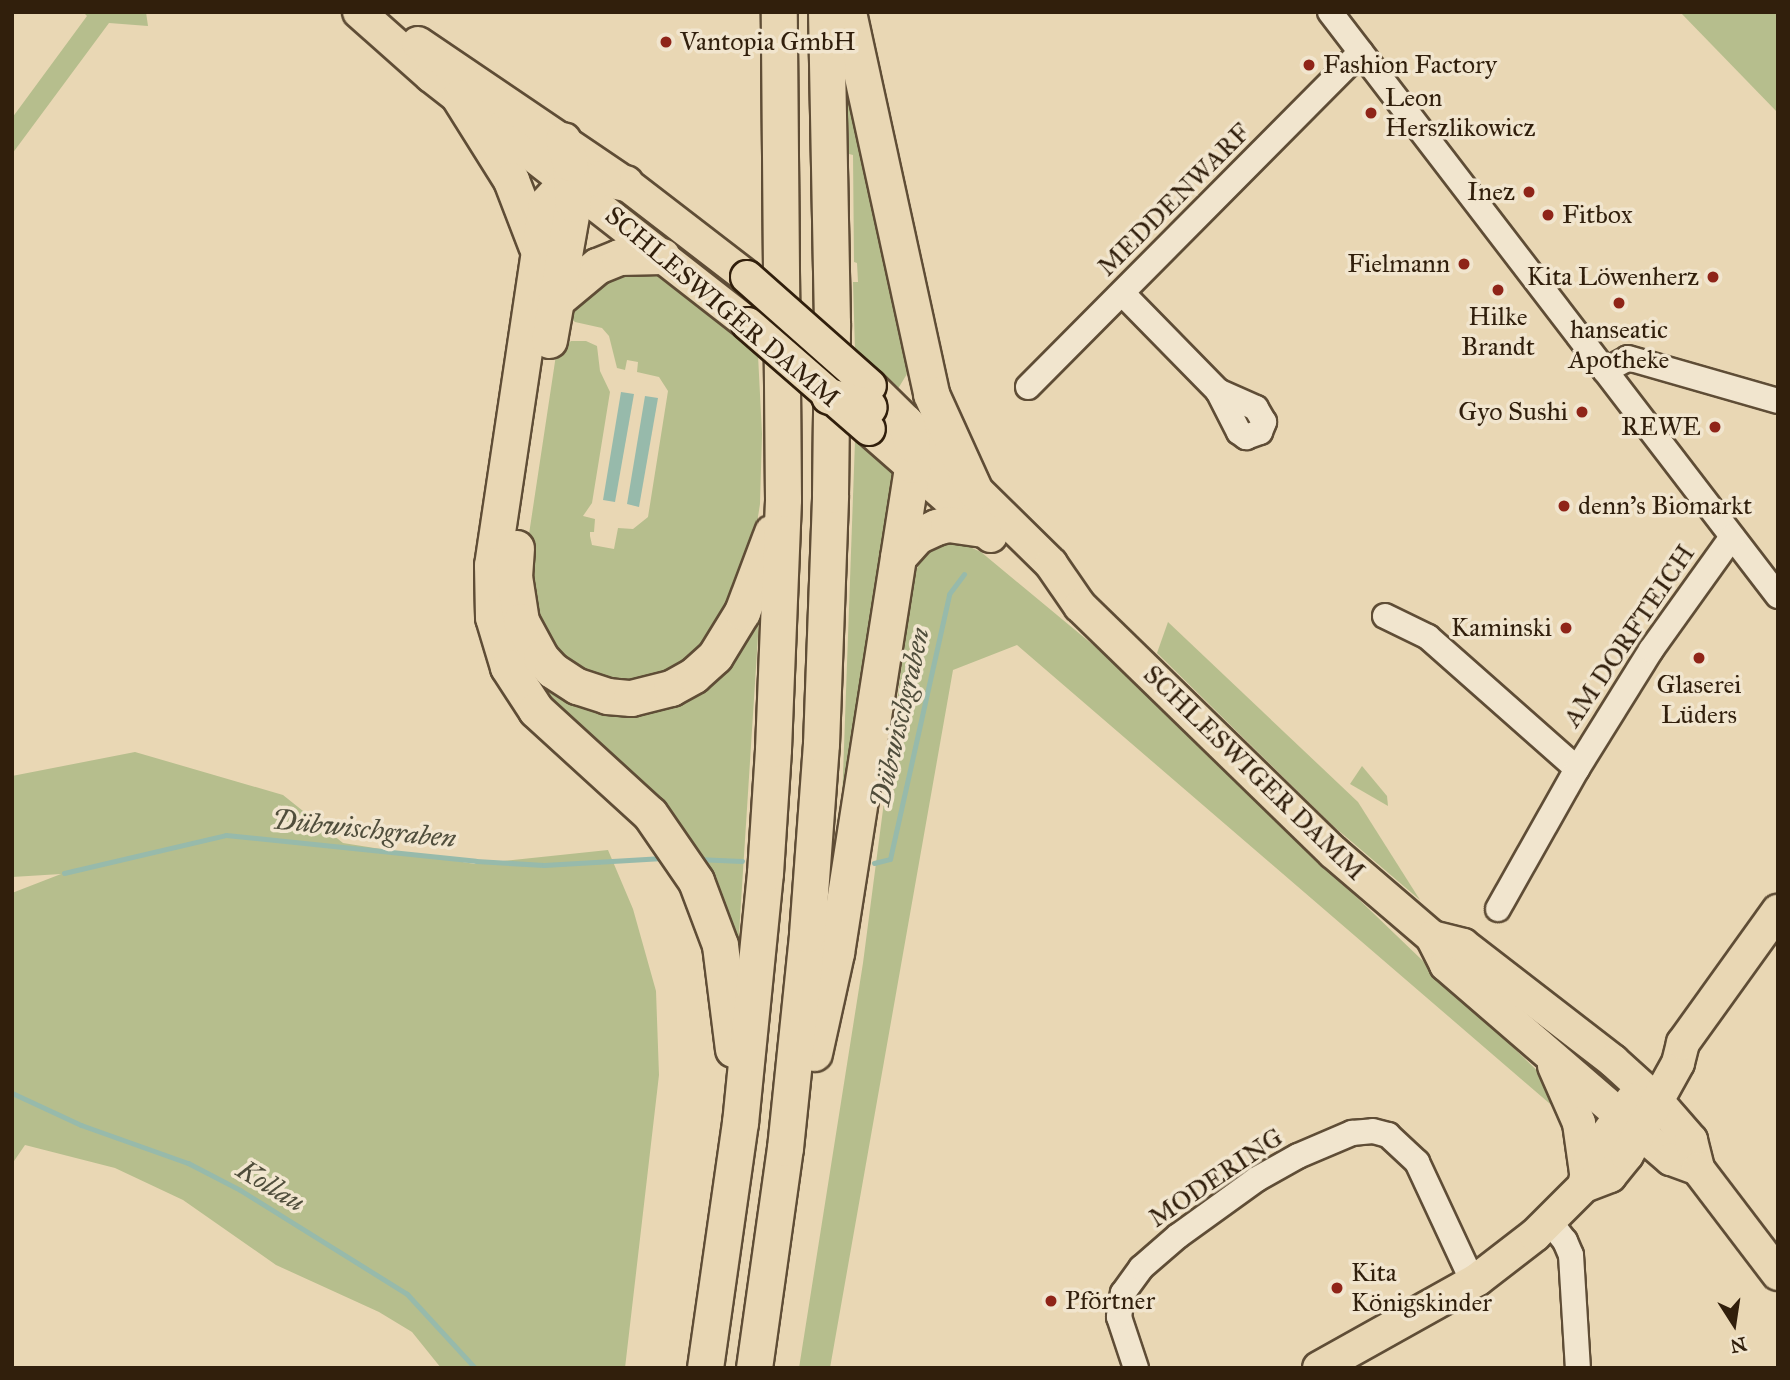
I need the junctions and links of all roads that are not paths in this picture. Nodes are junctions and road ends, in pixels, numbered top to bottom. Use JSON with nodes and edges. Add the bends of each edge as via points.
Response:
{"nodes":[{"id":1,"x":359,"y":12,"type":"edge"},
{"id":2,"x":366,"y":12,"type":"edge"},
{"id":3,"x":779,"y":12,"type":"edge"},
{"id":4,"x":826,"y":12,"type":"edge"},
{"id":5,"x":848,"y":12,"type":"edge"},
{"id":6,"x":1330,"y":12,"type":"edge"},
{"id":7,"x":1361,"y":52,"type":"junction"},
{"id":8,"x":459,"y":97,"type":"junction"},
{"id":9,"x":563,"y":140,"type":"junction"},
{"id":10,"x":625,"y":183,"type":"junction"},
{"id":11,"x":572,"y":184,"type":"junction"},
{"id":12,"x":538,"y":252,"type":"junction"},
{"id":13,"x":662,"y":256,"type":"junction"},
{"id":14,"x":1123,"y":294,"type":"junction"},
{"id":15,"x":555,"y":301,"type":"junction"},
{"id":16,"x":923,"y":364,"type":"junction"},
{"id":17,"x":1605,"y":371,"type":"junction"},
{"id":18,"x":1028,"y":387,"type":"dead end"},
{"id":19,"x":1218,"y":391,"type":"dead end"},
{"id":20,"x":829,"y":396,"type":"joint"},
{"id":21,"x":1778,"y":401,"type":"edge"},
{"id":22,"x":881,"y":410,"type":"junction"},
{"id":23,"x":912,"y":465,"type":"junction"},
{"id":24,"x":975,"y":491,"type":"junction"},
{"id":25,"x":783,"y":499,"type":"junction"},
{"id":26,"x":984,"y":529,"type":"junction"},
{"id":27,"x":1732,"y":537,"type":"junction"},
{"id":28,"x":898,"y":557,"type":"junction"},
{"id":29,"x":1778,"y":596,"type":"edge"},
{"id":30,"x":1080,"y":606,"type":"junction"},
{"id":31,"x":1385,"y":616,"type":"dead end"},
{"id":32,"x":1577,"y":769,"type":"junction"},
{"id":33,"x":1498,"y":909,"type":"dead end"},
{"id":34,"x":1778,"y":911,"type":"edge"},
{"id":35,"x":1432,"y":937,"type":"junction"},
{"id":36,"x":1549,"y":1055,"type":"junction"},
{"id":37,"x":1649,"y":1094,"type":"junction"},
{"id":38,"x":740,"y":1124,"type":"junction"},
{"id":39,"x":1630,"y":1124,"type":"junction"},
{"id":40,"x":785,"y":1148,"type":"junction"},
{"id":41,"x":1698,"y":1169,"type":"junction"},
{"id":42,"x":1586,"y":1181,"type":"junction"},
{"id":43,"x":1550,"y":1222,"type":"junction"},
{"id":44,"x":1778,"y":1273,"type":"edge"},
{"id":45,"x":1473,"y":1282,"type":"junction"},
{"id":46,"x":705,"y":1368,"type":"edge"},
{"id":47,"x":754,"y":1368,"type":"edge"},
{"id":48,"x":1136,"y":1368,"type":"edge"},
{"id":49,"x":1319,"y":1368,"type":"edge"},
{"id":50,"x":1578,"y":1368,"type":"edge"}],
"edges":[{"from":1,"to":8,"type":"main road","name":"SCHLESWIGER DAMM"},
{"from":2,"to":9,"type":"main road","name":"SCHLESWIGER DAMM","via":[[442,57]]},
{"from":3,"to":25,"type":"highway"},
{"from":4,"to":40,"type":"highway","via":[[832,323],[826,632],[808,921]]},
{"from":5,"to":16,"type":"highway"},
{"from":6,"to":7,"type":"street"},
{"from":7,"to":14,"type":"street","name":"MEDDENWARF"},
{"from":7,"to":17,"type":"street"},
{"from":8,"to":11,"type":"main road","name":"SCHLESWIGER DAMM"},
{"from":8,"to":12,"type":"highway","via":[[511,180]]},
{"from":9,"to":10,"type":"main road","name":"SCHLESWIGER DAMM"},
{"from":9,"to":11,"type":"highway"},
{"from":10,"to":11,"type":"highway","via":[[603,178]]},
{"from":10,"to":22,"type":"main road","name":"SCHLESWIGER DAMM","bridge":true,"via":[[747,277]]},
{"from":11,"to":12,"type":"highway","via":[[555,192],[546,204]]},
{"from":11,"to":13,"type":"main road","name":"SCHLESWIGER DAMM"},
{"from":11,"to":15,"type":"highway","via":[[572,221]]},
{"from":12,"to":38,"type":"highway","via":[[492,565],[493,617],[509,667],[527,698],[548,724],[650,814],[696,881],[724,965]]},
{"from":13,"to":15,"type":"highway","via":[[619,257],[597,266]]},
{"from":13,"to":20,"type":"main road","name":"SCHLESWIGER DAMM","bridge":true},
{"from":14,"to":18,"type":"street","name":"MEDDENWARF"},
{"from":14,"to":19,"type":"street"},
{"from":15,"to":25,"type":"highway","via":[[514,576],[521,621],[532,645],[552,670],[591,692],[623,697],[656,693],[694,676],[715,656],[743,612]]},
{"from":16,"to":22,"type":"highway","via":[[917,388]]},
{"from":16,"to":24,"type":"highway","via":[[936,407]]},
{"from":17,"to":21,"type":"street","via":[[1628,358]]},
{"from":17,"to":27,"type":"street"},
{"from":20,"to":22,"type":"highway","bridge":true},
{"from":22,"to":23,"type":"highway","via":[[912,444]]},
{"from":22,"to":24,"type":"main road","name":"SCHLESWIGER DAMM"},
{"from":23,"to":26,"type":"main road","name":"SCHLESWIGER DAMM"},
{"from":23,"to":28,"type":"highway"},
{"from":24,"to":30,"type":"main road","name":"SCHLESWIGER DAMM","via":[[1051,564]]},
{"from":25,"to":38,"type":"highway","via":[[765,873]]},
{"from":26,"to":28,"type":"highway","via":[[956,524],[936,527],[917,536]]},
{"from":26,"to":30,"type":"main road","name":"SCHLESWIGER DAMM"},
{"from":27,"to":29,"type":"street"},
{"from":27,"to":32,"type":"street","name":"AM DORFTEICH","via":[[1651,650]]},
{"from":28,"to":40,"type":"highway","via":[[836,953],[810,1073]]},
{"from":30,"to":35,"type":"main road","name":"SCHLESWIGER DAMM","via":[[1333,852]]},
{"from":31,"to":32,"type":"street","name":"AM DORFTEICH","via":[[1428,637]]},
{"from":32,"to":33,"type":"street","name":"AM DORFTEICH"},
{"from":34,"to":37,"type":"main road","via":[[1683,1044],[1666,1053]]},
{"from":35,"to":36,"type":"main road","name":"SCHLESWIGER DAMM","via":[[1446,965]]},
{"from":35,"to":37,"type":"main road","name":"SCHLESWIGER DAMM","via":[[1463,946]]},
{"from":36,"to":39,"type":"main road","name":"SCHLESWIGER DAMM"},
{"from":36,"to":42,"type":"main road","via":[[1579,1123]]},
{"from":37,"to":39,"type":"main road"},
{"from":37,"to":41,"type":"main road","name":"SCHLESWIGER DAMM","via":[[1691,1140]]},
{"from":38,"to":46,"type":"highway"},
{"from":39,"to":41,"type":"main road","name":"SCHLESWIGER DAMM","via":[[1671,1160]]},
{"from":39,"to":42,"type":"main road","via":[[1610,1176]]},
{"from":40,"to":47,"type":"highway"},
{"from":41,"to":44,"type":"main road","name":"SCHLESWIGER DAMM"},
{"from":42,"to":43,"type":"main road"},
{"from":43,"to":45,"type":"main road"},
{"from":43,"to":50,"type":"street","via":[[1571,1255]]},
{"from":45,"to":48,"type":"street","name":"MODERING","via":[[1417,1162],[1388,1135],[1373,1130],[1352,1133],[1257,1179],[1141,1268],[1126,1287],[1119,1317]]},
{"from":45,"to":49,"type":"main road"}]}
